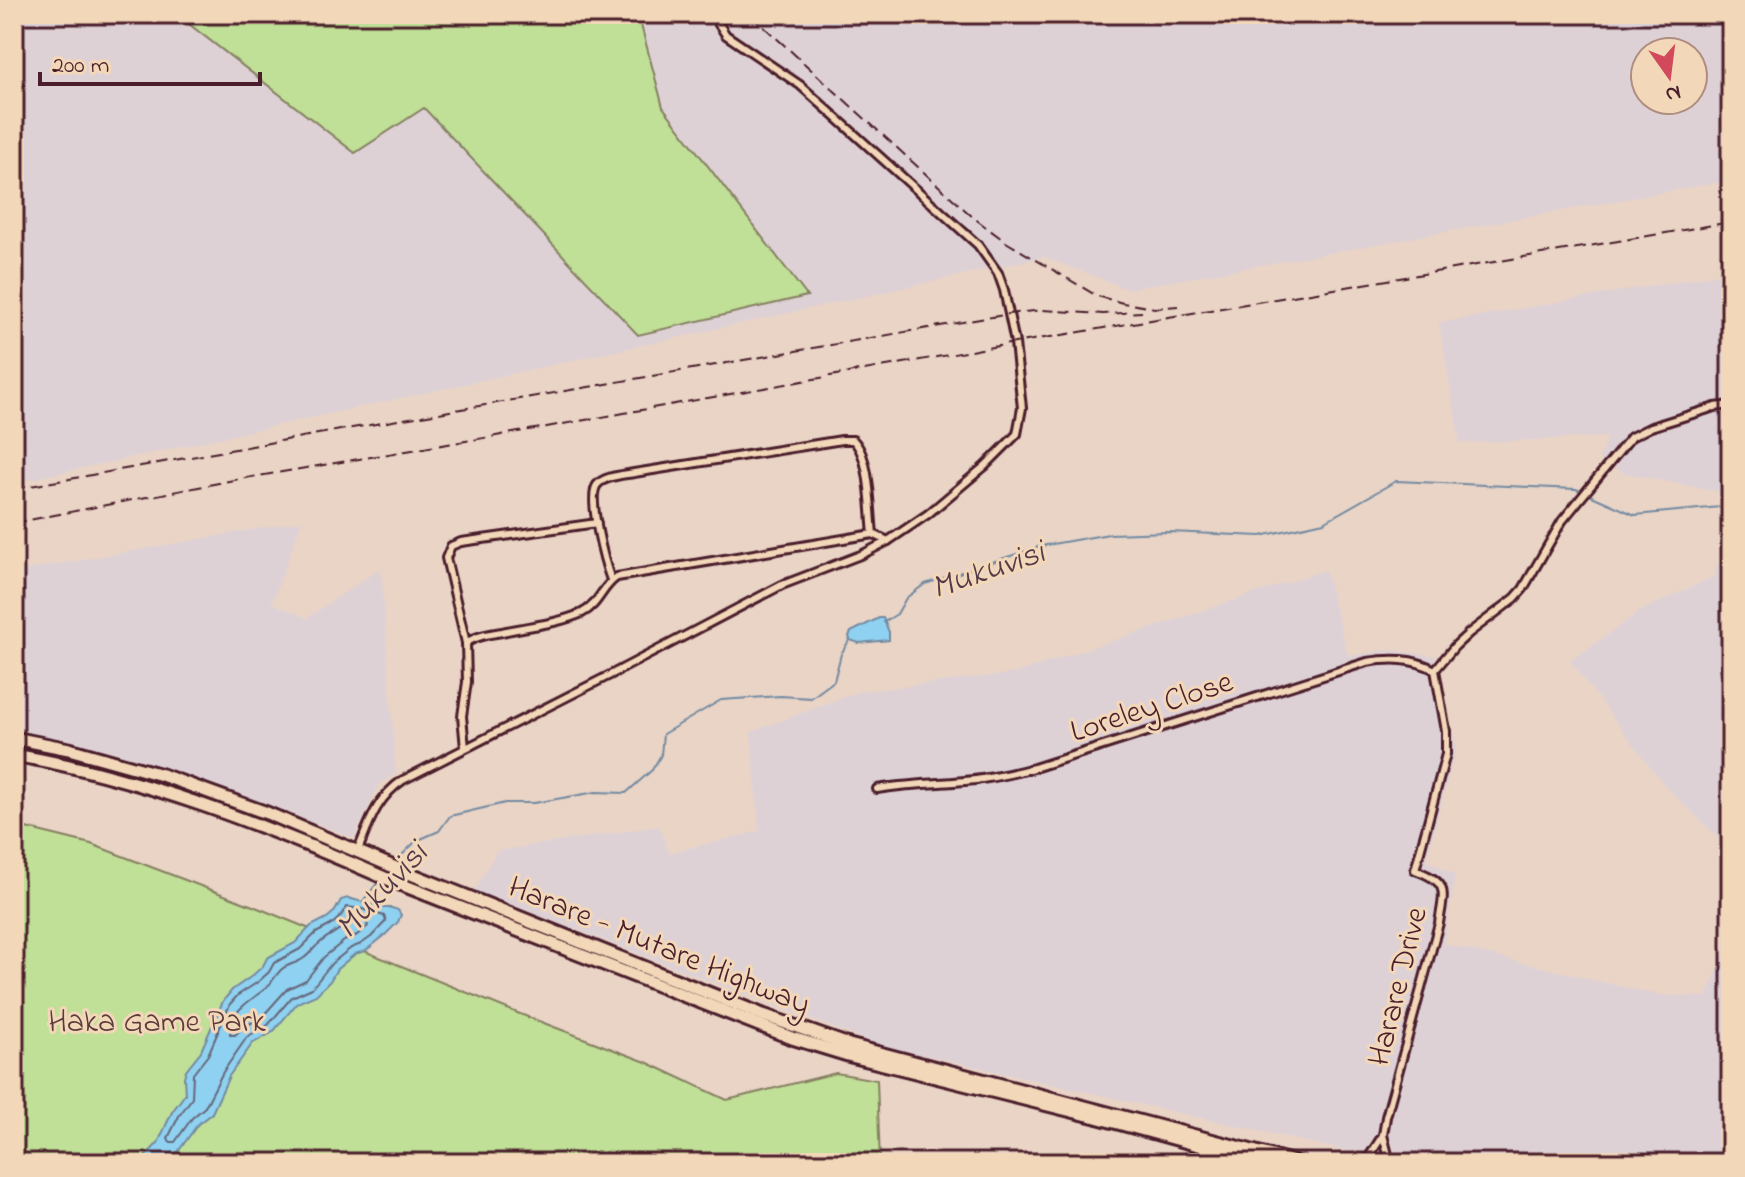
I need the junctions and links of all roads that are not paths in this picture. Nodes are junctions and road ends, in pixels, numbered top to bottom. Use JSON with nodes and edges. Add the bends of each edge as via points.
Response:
{"nodes":[{"id":1,"x":717,"y":14,"type":"edge"},
{"id":2,"x":1731,"y":405,"type":"edge"},
{"id":3,"x":597,"y":523,"type":"junction"},
{"id":4,"x":873,"y":534,"type":"junction"},
{"id":5,"x":888,"y":541,"type":"junction"},
{"id":6,"x":611,"y":580,"type":"junction"},
{"id":7,"x":466,"y":643,"type":"junction"},
{"id":8,"x":1435,"y":670,"type":"junction"},
{"id":9,"x":14,"y":738,"type":"edge"},
{"id":10,"x":465,"y":748,"type":"junction"},
{"id":11,"x":14,"y":755,"type":"edge"},
{"id":12,"x":877,"y":789,"type":"dead end"},
{"id":13,"x":358,"y":850,"type":"junction"},
{"id":14,"x":352,"y":862,"type":"junction"},
{"id":15,"x":1383,"y":1135,"type":"junction"},
{"id":16,"x":1264,"y":1163,"type":"edge"},
{"id":17,"x":1298,"y":1163,"type":"edge"},
{"id":18,"x":1365,"y":1163,"type":"edge"},
{"id":19,"x":1390,"y":1163,"type":"edge"}],
"edges":[{"from":1,"to":5,"type":"street","via":[[726,35],[800,85],[978,245],[1004,290],[1022,408],[1017,434],[950,496]]},
{"from":2,"to":8,"type":"street","via":[[1631,437],[1555,530],[1523,589],[1462,639]]},
{"from":3,"to":4,"type":"street","via":[[594,493],[610,478],[849,439],[857,444],[867,473]]},
{"from":3,"to":6,"type":"street"},
{"from":3,"to":7,"type":"street","via":[[451,546],[446,558]]},
{"from":4,"to":5,"type":"street"},
{"from":4,"to":6,"type":"street"},
{"from":5,"to":10,"type":"street","via":[[782,585]]},
{"from":6,"to":7,"type":"street","via":[[581,614]]},
{"from":7,"to":10,"type":"street"},
{"from":8,"to":12,"type":"street","name":"Loreley Close","via":[[1397,659],[1367,662],[1034,768]]},
{"from":8,"to":15,"type":"street","name":"Harare Drive","via":[[1446,754],[1415,870],[1437,881],[1444,894]]},
{"from":9,"to":13,"type":"highway","name":"Harare - Mutare Highway","via":[[162,775]]},
{"from":10,"to":13,"type":"street","via":[[387,792]]},
{"from":11,"to":14,"type":"highway","name":"Harare - Mutare Highway","via":[[167,792]]},
{"from":13,"to":14,"type":"street"},
{"from":13,"to":17,"type":"highway","name":"Harare - Mutare Highway","via":[[849,1045]]},
{"from":14,"to":16,"type":"highway","name":"Harare - Mutare Highway","via":[[792,1038]]},
{"from":15,"to":18,"type":"street","name":"Harare Drive"},
{"from":15,"to":19,"type":"street","name":"Harare Drive"}]}
